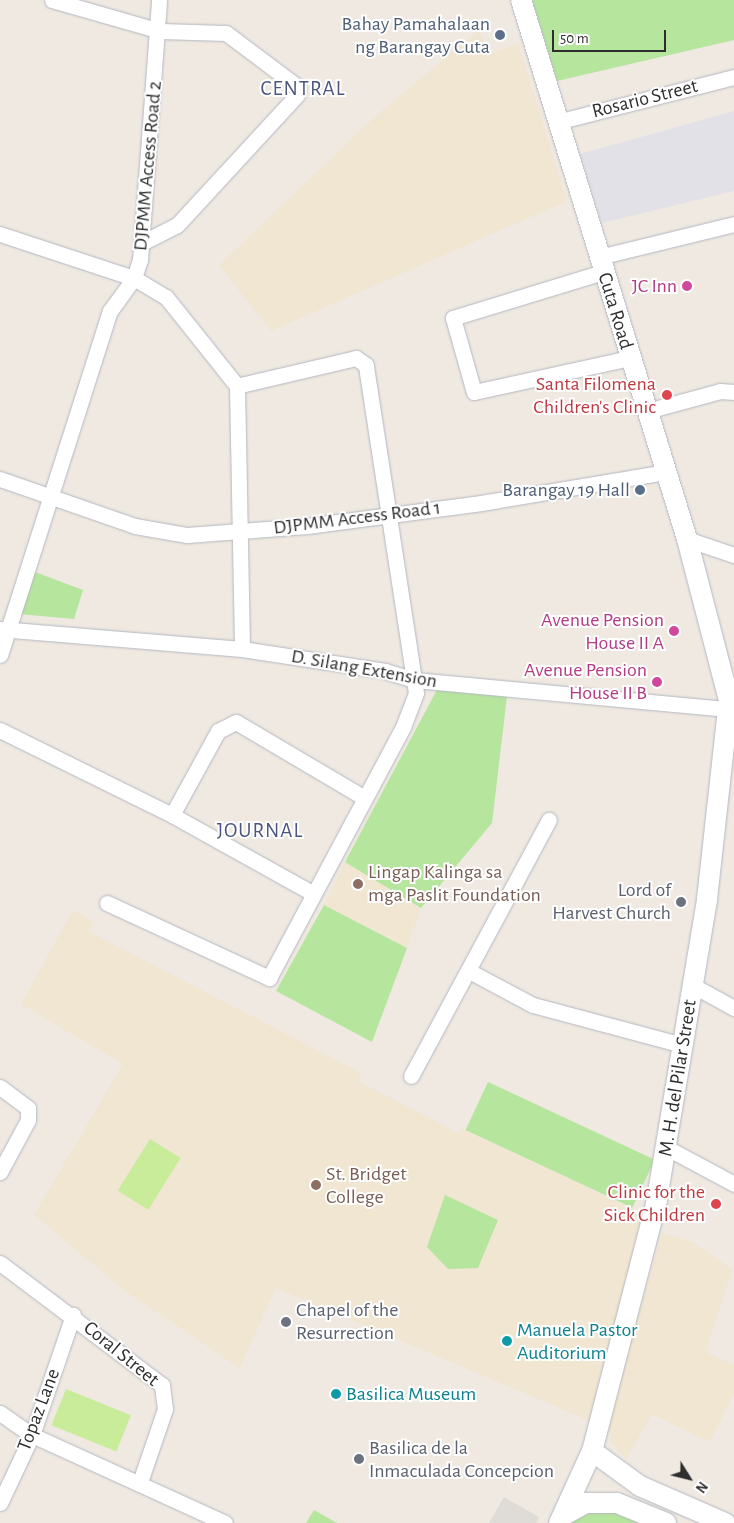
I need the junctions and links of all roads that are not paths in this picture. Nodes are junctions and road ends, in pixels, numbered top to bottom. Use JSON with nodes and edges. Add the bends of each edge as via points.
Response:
{"nodes":[{"id":1,"x":52,"y":0,"type":"edge"},
{"id":2,"x":159,"y":0,"type":"edge"},
{"id":3,"x":521,"y":0,"type":"edge"},
{"id":4,"x":160,"y":31,"type":"junction"},
{"id":5,"x":734,"y":77,"type":"edge"},
{"id":6,"x":557,"y":122,"type":"junction"},
{"id":7,"x":734,"y":224,"type":"edge"},
{"id":8,"x":0,"y":234,"type":"edge"},
{"id":9,"x":144,"y":242,"type":"junction"},
{"id":10,"x":601,"y":264,"type":"junction"},
{"id":11,"x":134,"y":278,"type":"junction"},
{"id":12,"x":630,"y":358,"type":"junction"},
{"id":13,"x":237,"y":386,"type":"junction"},
{"id":14,"x":734,"y":392,"type":"edge"},
{"id":15,"x":647,"y":411,"type":"junction"},
{"id":16,"x":666,"y":472,"type":"junction"},
{"id":17,"x":0,"y":479,"type":"edge"},
{"id":18,"x":53,"y":495,"type":"junction"},
{"id":19,"x":386,"y":514,"type":"junction"},
{"id":20,"x":237,"y":532,"type":"junction"},
{"id":21,"x":687,"y":539,"type":"junction"},
{"id":22,"x":734,"y":555,"type":"edge"},
{"id":23,"x":3,"y":630,"type":"edge"},
{"id":24,"x":242,"y":649,"type":"junction"},
{"id":25,"x":0,"y":655,"type":"edge"},
{"id":26,"x":414,"y":680,"type":"junction"},
{"id":27,"x":732,"y":709,"type":"edge"},
{"id":28,"x":0,"y":730,"type":"edge"},
{"id":29,"x":363,"y":797,"type":"junction"},
{"id":30,"x":172,"y":815,"type":"junction"},
{"id":31,"x":549,"y":820,"type":"dead end"},
{"id":32,"x":314,"y":894,"type":"junction"},
{"id":33,"x":106,"y":903,"type":"dead end"},
{"id":34,"x":469,"y":971,"type":"junction"},
{"id":35,"x":692,"y":985,"type":"junction"},
{"id":36,"x":734,"y":1008,"type":"edge"},
{"id":37,"x":682,"y":1045,"type":"junction"},
{"id":38,"x":411,"y":1076,"type":"dead end"},
{"id":39,"x":0,"y":1088,"type":"edge"},
{"id":40,"x":667,"y":1148,"type":"junction"},
{"id":41,"x":0,"y":1172,"type":"edge"},
{"id":42,"x":734,"y":1184,"type":"edge"},
{"id":43,"x":0,"y":1263,"type":"edge"},
{"id":44,"x":73,"y":1315,"type":"junction"},
{"id":45,"x":0,"y":1413,"type":"edge"},
{"id":46,"x":32,"y":1435,"type":"junction"},
{"id":47,"x":592,"y":1451,"type":"junction"},
{"id":48,"x":622,"y":1476,"type":"junction"},
{"id":49,"x":140,"y":1482,"type":"junction"},
{"id":50,"x":0,"y":1503,"type":"edge"},
{"id":51,"x":609,"y":1503,"type":"junction"},
{"id":52,"x":561,"y":1519,"type":"edge"},
{"id":53,"x":225,"y":1523,"type":"edge"},
{"id":54,"x":666,"y":1523,"type":"edge"},
{"id":55,"x":725,"y":1523,"type":"edge"}],
"edges":[{"from":1,"to":4,"type":"street"},
{"from":2,"to":4,"type":"street","name":"DJPMM Access Road 2"},
{"from":3,"to":6,"type":"street","name":"Cuta Road"},
{"from":4,"to":9,"type":"street","name":"DJPMM Access Road 2"},
{"from":4,"to":9,"type":"street","via":[[226,33],[298,87],[297,94],[178,225]]},
{"from":5,"to":6,"type":"street","name":"Rosario Street"},
{"from":6,"to":10,"type":"street","name":"Cuta Road"},
{"from":7,"to":10,"type":"street"},
{"from":8,"to":11,"type":"street"},
{"from":9,"to":11,"type":"street","name":"DJPMM Access Road 2"},
{"from":10,"to":12,"type":"street","name":"Cuta Road"},
{"from":10,"to":12,"type":"street","via":[[453,318],[474,392]]},
{"from":11,"to":13,"type":"street","via":[[177,308]]},
{"from":11,"to":18,"type":"street","name":"DJPMM Access Road 2","via":[[110,311]]},
{"from":12,"to":15,"type":"street","name":"Cuta Road"},
{"from":13,"to":19,"type":"street","via":[[362,360]]},
{"from":13,"to":20,"type":"street"},
{"from":14,"to":15,"type":"street","via":[[720,391]]},
{"from":15,"to":16,"type":"street","name":"Cuta Road"},
{"from":16,"to":19,"type":"street","name":"DJPMM Access Road 1"},
{"from":16,"to":21,"type":"street","name":"Cuta Road"},
{"from":17,"to":18,"type":"street","name":"DJPMM Access Road 1"},
{"from":18,"to":20,"type":"street","name":"DJPMM Access Road 1","via":[[135,526],[186,535]]},
{"from":18,"to":23,"type":"street","name":"DJPMM Access Road 2"},
{"from":19,"to":20,"type":"street","name":"DJPMM Access Road 1"},
{"from":19,"to":26,"type":"street"},
{"from":20,"to":24,"type":"street"},
{"from":21,"to":22,"type":"street"},
{"from":21,"to":27,"type":"street","name":"Cuta Road"},
{"from":23,"to":24,"type":"street","name":"D. Silang Extension"},
{"from":23,"to":25,"type":"street","name":"DJPMM Access Road 2"},
{"from":24,"to":26,"type":"street","name":"D. Silang Extension","via":[[385,671]]},
{"from":26,"to":27,"type":"street","name":"D. Silang Extension"},
{"from":26,"to":29,"type":"street","via":[[416,693],[404,727]]},
{"from":27,"to":35,"type":"street","name":"M. H. del Pilar Street","via":[[712,865]]},
{"from":28,"to":30,"type":"street"},
{"from":29,"to":30,"type":"street","via":[[236,722],[218,731]]},
{"from":29,"to":32,"type":"street"},
{"from":30,"to":32,"type":"street"},
{"from":31,"to":34,"type":"street"},
{"from":32,"to":33,"type":"street","via":[[269,978]]},
{"from":34,"to":37,"type":"street","via":[[533,1004]]},
{"from":34,"to":38,"type":"street"},
{"from":35,"to":36,"type":"street"},
{"from":35,"to":37,"type":"street","name":"M. H. del Pilar Street"},
{"from":37,"to":40,"type":"street","name":"M. H. del Pilar Street"},
{"from":39,"to":41,"type":"street","via":[[28,1108],[23,1135]]},
{"from":40,"to":42,"type":"street"},
{"from":40,"to":47,"type":"street","name":"M. H. del Pilar Street","via":[[650,1236]]},
{"from":43,"to":44,"type":"street","name":"Coral Street"},
{"from":44,"to":46,"type":"street","name":"Topaz Lane"},
{"from":44,"to":49,"type":"street","name":"Coral Street","via":[[162,1385],[165,1409]]},
{"from":45,"to":46,"type":"street"},
{"from":46,"to":49,"type":"street"},
{"from":46,"to":50,"type":"street","name":"Topaz Lane"},
{"from":47,"to":48,"type":"street"},
{"from":47,"to":52,"type":"street","name":"M. H. del Pilar Street"},
{"from":48,"to":51,"type":"street"},
{"from":48,"to":55,"type":"street"},
{"from":49,"to":53,"type":"street"},
{"from":51,"to":52,"type":"street","via":[[586,1503]]},
{"from":51,"to":54,"type":"street"}]}
